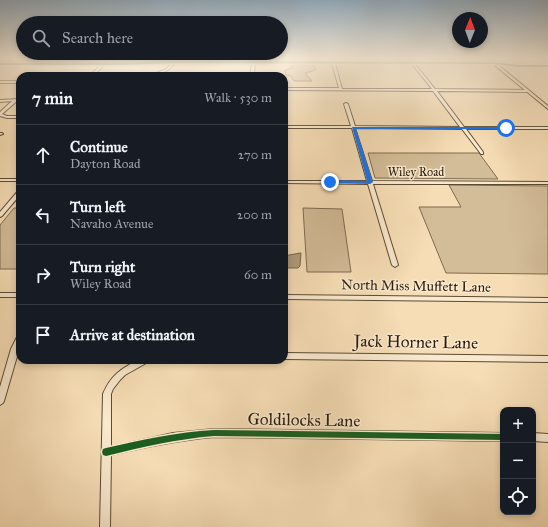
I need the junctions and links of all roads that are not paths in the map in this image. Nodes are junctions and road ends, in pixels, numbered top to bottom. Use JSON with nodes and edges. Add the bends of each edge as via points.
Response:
{"nodes":[{"id":1,"x":339,"y":84,"type":"edge"},
{"id":2,"x":429,"y":84,"type":"edge"},
{"id":3,"x":518,"y":84,"type":"edge"},
{"id":4,"x":288,"y":89,"type":"edge"},
{"id":5,"x":341,"y":90,"type":"junction"},
{"id":6,"x":434,"y":90,"type":"junction"},
{"id":7,"x":527,"y":91,"type":"junction"},
{"id":8,"x":16,"y":100,"type":"edge"},
{"id":9,"x":0,"y":101,"type":"edge"},
{"id":10,"x":16,"y":102,"type":"edge"},
{"id":11,"x":346,"y":104,"type":"dead end"},
{"id":12,"x":548,"y":108,"type":"edge"},
{"id":13,"x":0,"y":114,"type":"edge"},
{"id":14,"x":16,"y":117,"type":"edge"},
{"id":15,"x":288,"y":127,"type":"edge"},
{"id":16,"x":354,"y":128,"type":"junction"},
{"id":17,"x":463,"y":128,"type":"junction"},
{"id":18,"x":548,"y":128,"type":"edge"},
{"id":19,"x":482,"y":153,"type":"dead end"},
{"id":20,"x":0,"y":180,"type":"edge"},
{"id":21,"x":16,"y":180,"type":"edge"},
{"id":22,"x":288,"y":182,"type":"edge"},
{"id":23,"x":370,"y":182,"type":"junction"},
{"id":24,"x":548,"y":183,"type":"edge"},
{"id":25,"x":16,"y":197,"type":"edge"},
{"id":26,"x":0,"y":215,"type":"edge"},
{"id":27,"x":395,"y":265,"type":"dead end"},
{"id":28,"x":0,"y":295,"type":"edge"},
{"id":29,"x":16,"y":295,"type":"edge"},
{"id":30,"x":288,"y":297,"type":"edge"},
{"id":31,"x":548,"y":300,"type":"edge"},
{"id":32,"x":16,"y":347,"type":"edge"},
{"id":33,"x":288,"y":356,"type":"edge"},
{"id":34,"x":548,"y":359,"type":"edge"},
{"id":35,"x":138,"y":364,"type":"edge"},
{"id":36,"x":0,"y":401,"type":"edge"},
{"id":37,"x":500,"y":437,"type":"edge"},
{"id":38,"x":536,"y":437,"type":"edge"},
{"id":39,"x":548,"y":438,"type":"edge"},
{"id":40,"x":106,"y":452,"type":"junction"},
{"id":41,"x":105,"y":527,"type":"edge"}],
"edges":[{"from":1,"to":5,"type":"street"},
{"from":2,"to":6,"type":"street"},
{"from":3,"to":7,"type":"main road"},
{"from":4,"to":5,"type":"street"},
{"from":5,"to":6,"type":"street"},
{"from":6,"to":7,"type":"street"},
{"from":6,"to":17,"type":"street"},
{"from":7,"to":12,"type":"main road"},
{"from":8,"to":9,"type":"street"},
{"from":10,"to":13,"type":"street"},
{"from":11,"to":16,"type":"street"},
{"from":13,"to":14,"type":"street","via":[[4,117]]},
{"from":15,"to":16,"type":"street"},
{"from":16,"to":17,"type":"street"},
{"from":16,"to":23,"type":"street"},
{"from":17,"to":18,"type":"street"},
{"from":17,"to":19,"type":"street"},
{"from":20,"to":21,"type":"street"},
{"from":22,"to":23,"type":"street","name":"Wiley Road"},
{"from":23,"to":24,"type":"street","name":"Wiley Road"},
{"from":23,"to":27,"type":"street"},
{"from":25,"to":26,"type":"street"},
{"from":28,"to":29,"type":"street"},
{"from":30,"to":31,"type":"street","name":"North Miss Muffett Lane"},
{"from":32,"to":36,"type":"street"},
{"from":33,"to":34,"type":"street","name":"Jack Horner Lane"},
{"from":35,"to":40,"type":"street","via":[[119,375],[109,387]]},
{"from":37,"to":40,"type":"street","name":"Goldilocks Lane","via":[[214,433],[160,438]]},
{"from":38,"to":39,"type":"street"},
{"from":40,"to":41,"type":"street"}]}
